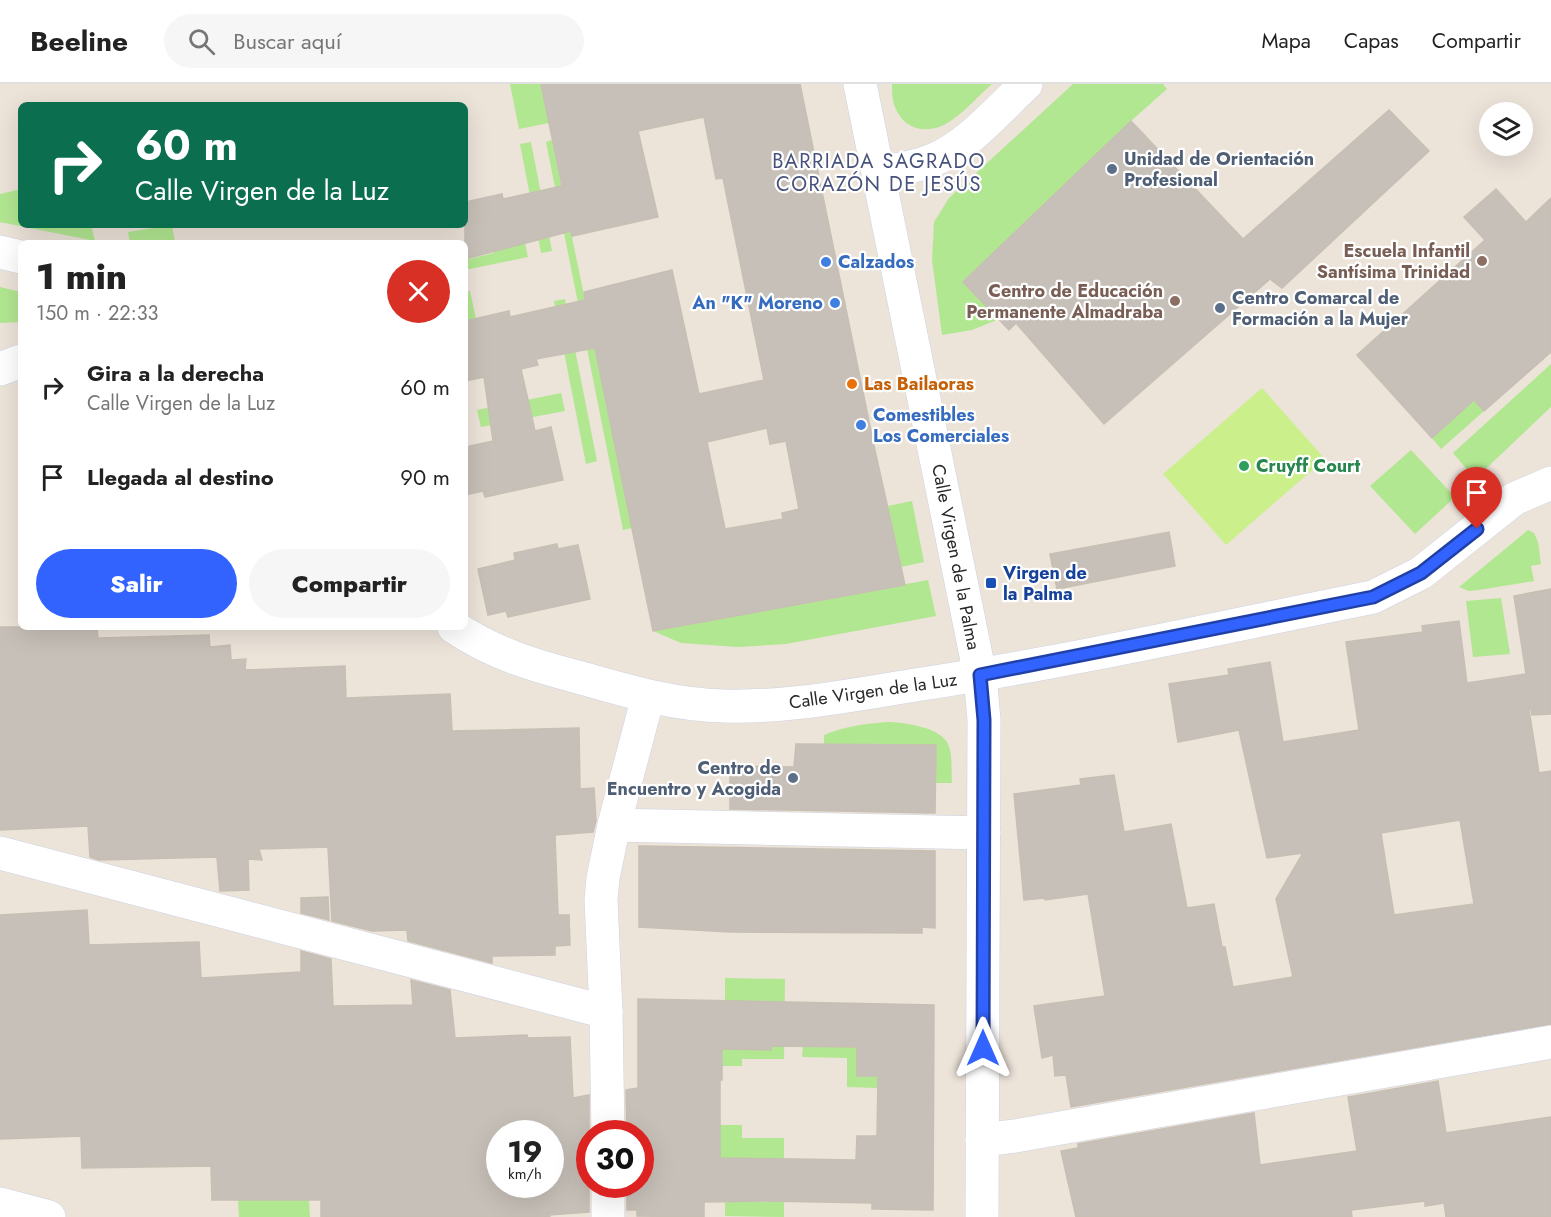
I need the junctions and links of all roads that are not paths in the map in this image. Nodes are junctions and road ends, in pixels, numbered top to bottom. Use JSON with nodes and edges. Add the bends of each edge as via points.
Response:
{"nodes":[{"id":1,"x":860,"y":84,"type":"edge"},
{"id":2,"x":1026,"y":84,"type":"edge"},
{"id":3,"x":879,"y":172,"type":"junction"},
{"id":4,"x":0,"y":252,"type":"edge"},
{"id":5,"x":18,"y":256,"type":"edge"},
{"id":6,"x":18,"y":363,"type":"edge"},
{"id":7,"x":0,"y":369,"type":"edge"},
{"id":8,"x":1551,"y":483,"type":"edge"},
{"id":9,"x":458,"y":630,"type":"edge"},
{"id":10,"x":980,"y":675,"type":"junction"},
{"id":11,"x":648,"y":697,"type":"junction"},
{"id":12,"x":614,"y":825,"type":"junction"},
{"id":13,"x":984,"y":833,"type":"junction"},
{"id":14,"x":0,"y":853,"type":"edge"},
{"id":15,"x":606,"y":1012,"type":"junction"},
{"id":16,"x":1551,"y":1042,"type":"edge"},
{"id":17,"x":608,"y":1120,"type":"edge"},
{"id":18,"x":982,"y":1140,"type":"junction"},
{"id":19,"x":608,"y":1198,"type":"edge"},
{"id":20,"x":0,"y":1204,"type":"edge"},
{"id":21,"x":48,"y":1217,"type":"edge"},
{"id":22,"x":608,"y":1217,"type":"edge"},
{"id":23,"x":982,"y":1217,"type":"edge"}],
"edges":[{"from":1,"to":3,"type":"street","name":"Calle Virgen de la Palma"},
{"from":2,"to":3,"type":"street","via":[[948,153],[915,166]]},
{"from":3,"to":10,"type":"street","name":"Calle Virgen de la Palma"},
{"from":4,"to":5,"type":"street"},
{"from":6,"to":7,"type":"street"},
{"from":8,"to":10,"type":"street","name":"Calle Virgen de la Luz","via":[[1514,499],[1421,573],[1373,597]]},
{"from":9,"to":11,"type":"street","name":"Calle Virgen de la Luz","via":[[516,660]]},
{"from":10,"to":11,"type":"street","name":"Calle Virgen de la Luz","via":[[761,705],[684,704]]},
{"from":10,"to":13,"type":"street","name":"Calle Virgen de la Palma"},
{"from":11,"to":12,"type":"street"},
{"from":12,"to":13,"type":"street"},
{"from":12,"to":15,"type":"street","via":[[601,900]]},
{"from":13,"to":18,"type":"street","name":"Calle Virgen de la Palma"},
{"from":14,"to":15,"type":"street"},
{"from":15,"to":17,"type":"street"},
{"from":16,"to":18,"type":"street"},
{"from":18,"to":23,"type":"street","name":"Calle Virgen de la Palma"},
{"from":19,"to":22,"type":"street"},
{"from":20,"to":21,"type":"street"}]}
